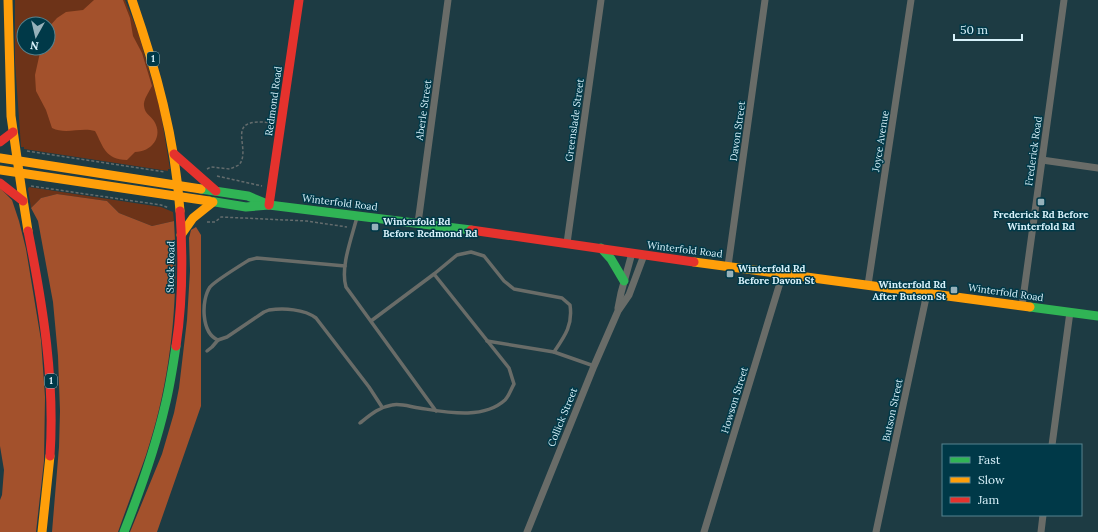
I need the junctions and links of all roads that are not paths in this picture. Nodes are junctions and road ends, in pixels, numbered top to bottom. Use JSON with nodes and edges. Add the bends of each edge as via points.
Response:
{"nodes":[{"id":1,"x":8,"y":0,"type":"edge"},
{"id":2,"x":132,"y":0,"type":"edge"},
{"id":3,"x":299,"y":0,"type":"edge"},
{"id":4,"x":448,"y":0,"type":"edge"},
{"id":5,"x":601,"y":0,"type":"edge"},
{"id":6,"x":765,"y":0,"type":"edge"},
{"id":7,"x":911,"y":0,"type":"edge"},
{"id":8,"x":1064,"y":0,"type":"edge"},
{"id":9,"x":13,"y":132,"type":"junction"},
{"id":10,"x":0,"y":142,"type":"edge"},
{"id":11,"x":174,"y":154,"type":"junction"},
{"id":12,"x":0,"y":158,"type":"edge"},
{"id":13,"x":1042,"y":160,"type":"junction"},
{"id":14,"x":18,"y":161,"type":"junction"},
{"id":15,"x":1098,"y":168,"type":"edge"},
{"id":16,"x":0,"y":170,"type":"edge"},
{"id":17,"x":19,"y":173,"type":"junction"},
{"id":18,"x":0,"y":183,"type":"edge"},
{"id":19,"x":178,"y":186,"type":"junction"},
{"id":20,"x":216,"y":191,"type":"junction"},
{"id":21,"x":179,"y":198,"type":"junction"},
{"id":22,"x":23,"y":201,"type":"junction"},
{"id":23,"x":213,"y":202,"type":"junction"},
{"id":24,"x":269,"y":205,"type":"junction"},
{"id":25,"x":357,"y":216,"type":"junction"},
{"id":26,"x":418,"y":223,"type":"junction"},
{"id":27,"x":181,"y":235,"type":"junction"},
{"id":28,"x":567,"y":243,"type":"junction"},
{"id":29,"x":601,"y":248,"type":"junction"},
{"id":30,"x":632,"y":253,"type":"junction"},
{"id":31,"x":644,"y":255,"type":"junction"},
{"id":32,"x":345,"y":266,"type":"junction"},
{"id":33,"x":728,"y":266,"type":"junction"},
{"id":34,"x":783,"y":273,"type":"junction"},
{"id":35,"x":434,"y":274,"type":"junction"},
{"id":36,"x":624,"y":281,"type":"junction"},
{"id":37,"x":868,"y":285,"type":"junction"},
{"id":38,"x":927,"y":293,"type":"junction"},
{"id":39,"x":1022,"y":306,"type":"junction"},
{"id":40,"x":618,"y":311,"type":"junction"},
{"id":41,"x":1070,"y":312,"type":"junction"},
{"id":42,"x":1098,"y":316,"type":"edge"},
{"id":43,"x":371,"y":321,"type":"junction"},
{"id":44,"x":218,"y":340,"type":"junction"},
{"id":45,"x":487,"y":341,"type":"junction"},
{"id":46,"x":207,"y":351,"type":"dead end"},
{"id":47,"x":554,"y":352,"type":"junction"},
{"id":48,"x":594,"y":366,"type":"junction"},
{"id":49,"x":382,"y":407,"type":"junction"},
{"id":50,"x":436,"y":411,"type":"junction"},
{"id":51,"x":360,"y":423,"type":"dead end"},
{"id":52,"x":1052,"y":444,"type":"edge"},
{"id":53,"x":1043,"y":516,"type":"edge"},
{"id":54,"x":42,"y":532,"type":"edge"},
{"id":55,"x":124,"y":532,"type":"edge"},
{"id":56,"x":527,"y":532,"type":"edge"},
{"id":57,"x":704,"y":532,"type":"edge"},
{"id":58,"x":876,"y":532,"type":"edge"},
{"id":59,"x":1041,"y":532,"type":"edge"}],
"edges":[{"from":1,"to":9,"type":"main road","number":"1"},
{"from":2,"to":11,"type":"main road","name":"Stock Road","number":"1","via":[[161,84]]},
{"from":3,"to":24,"type":"main road","name":"Redmond Road"},
{"from":4,"to":26,"type":"street","name":"Aberle Street"},
{"from":5,"to":28,"type":"street","name":"Greenslade Street"},
{"from":6,"to":33,"type":"street","name":"Davon Street"},
{"from":7,"to":37,"type":"street","name":"Joyce Avenue"},
{"from":8,"to":13,"type":"street","name":"Frederick Road"},
{"from":9,"to":10,"type":"main road"},
{"from":9,"to":14,"type":"main road","number":"1"},
{"from":11,"to":19,"type":"main road","name":"Stock Road","number":"1"},
{"from":11,"to":20,"type":"main road"},
{"from":12,"to":14,"type":"main road","name":"Winterfold Road"},
{"from":13,"to":15,"type":"street"},
{"from":13,"to":39,"type":"street","name":"Frederick Road"},
{"from":14,"to":17,"type":"main road","number":"1"},
{"from":14,"to":19,"type":"main road","name":"Winterfold Road"},
{"from":16,"to":17,"type":"main road","name":"Winterfold Road"},
{"from":17,"to":21,"type":"main road","name":"Winterfold Road"},
{"from":17,"to":22,"type":"main road","number":"1"},
{"from":18,"to":22,"type":"main road"},
{"from":19,"to":20,"type":"main road","name":"Winterfold Road"},
{"from":19,"to":21,"type":"main road","name":"Stock Road","number":"1"},
{"from":20,"to":24,"type":"main road","name":"Winterfold Road","via":[[248,196]]},
{"from":21,"to":23,"type":"main road","name":"Winterfold Road"},
{"from":21,"to":27,"type":"main road","name":"Stock Road","number":"1"},
{"from":22,"to":54,"type":"main road","number":"1","via":[[45,323],[51,388],[49,480]]},
{"from":23,"to":24,"type":"main road","name":"Winterfold Road","via":[[246,207]]},
{"from":23,"to":27,"type":"main road","via":[[193,218]]},
{"from":24,"to":25,"type":"main road","name":"Winterfold Road"},
{"from":25,"to":26,"type":"main road","name":"Winterfold Road"},
{"from":25,"to":32,"type":"lane"},
{"from":26,"to":28,"type":"main road","name":"Winterfold Road"},
{"from":27,"to":55,"type":"main road","name":"Stock Road","number":"1","via":[[182,276],[178,329],[168,388],[156,440]]},
{"from":28,"to":29,"type":"main road","name":"Winterfold Road"},
{"from":29,"to":30,"type":"main road","name":"Winterfold Road"},
{"from":29,"to":36,"type":"main road"},
{"from":30,"to":31,"type":"main road","name":"Winterfold Road"},
{"from":30,"to":36,"type":"street","name":"Collick Street"},
{"from":31,"to":33,"type":"main road","name":"Winterfold Road"},
{"from":31,"to":40,"type":"street","name":"Collick Street","via":[[629,295]]},
{"from":32,"to":43,"type":"lane","via":[[346,287]]},
{"from":32,"to":44,"type":"lane","via":[[257,258],[249,260],[211,286],[208,292],[204,320],[210,335]]},
{"from":33,"to":34,"type":"main road","name":"Winterfold Road"},
{"from":34,"to":37,"type":"main road","name":"Winterfold Road"},
{"from":34,"to":57,"type":"street","name":"Howson Street"},
{"from":35,"to":43,"type":"lane"},
{"from":35,"to":45,"type":"lane"},
{"from":35,"to":47,"type":"lane","via":[[457,255],[471,252],[484,256],[504,281],[514,288],[562,298],[570,305],[572,316],[566,335]]},
{"from":36,"to":40,"type":"street","name":"Collick Street"},
{"from":37,"to":38,"type":"main road","name":"Winterfold Road"},
{"from":38,"to":39,"type":"main road","name":"Winterfold Road"},
{"from":38,"to":58,"type":"street","name":"Butson Street"},
{"from":39,"to":41,"type":"main road","name":"Winterfold Road"},
{"from":40,"to":48,"type":"street","name":"Collick Street"},
{"from":41,"to":42,"type":"main road","name":"Winterfold Road"},
{"from":41,"to":52,"type":"street"},
{"from":43,"to":50,"type":"lane"},
{"from":44,"to":46,"type":"lane"},
{"from":44,"to":49,"type":"lane","via":[[269,310],[304,311],[316,318]]},
{"from":45,"to":47,"type":"lane"},
{"from":45,"to":50,"type":"lane","via":[[509,368],[514,384],[506,399],[493,408],[472,413]]},
{"from":47,"to":48,"type":"lane"},
{"from":48,"to":56,"type":"street","name":"Collick Street"},
{"from":49,"to":50,"type":"lane","via":[[394,404]]},
{"from":49,"to":51,"type":"lane"},
{"from":53,"to":59,"type":"street"}]}
